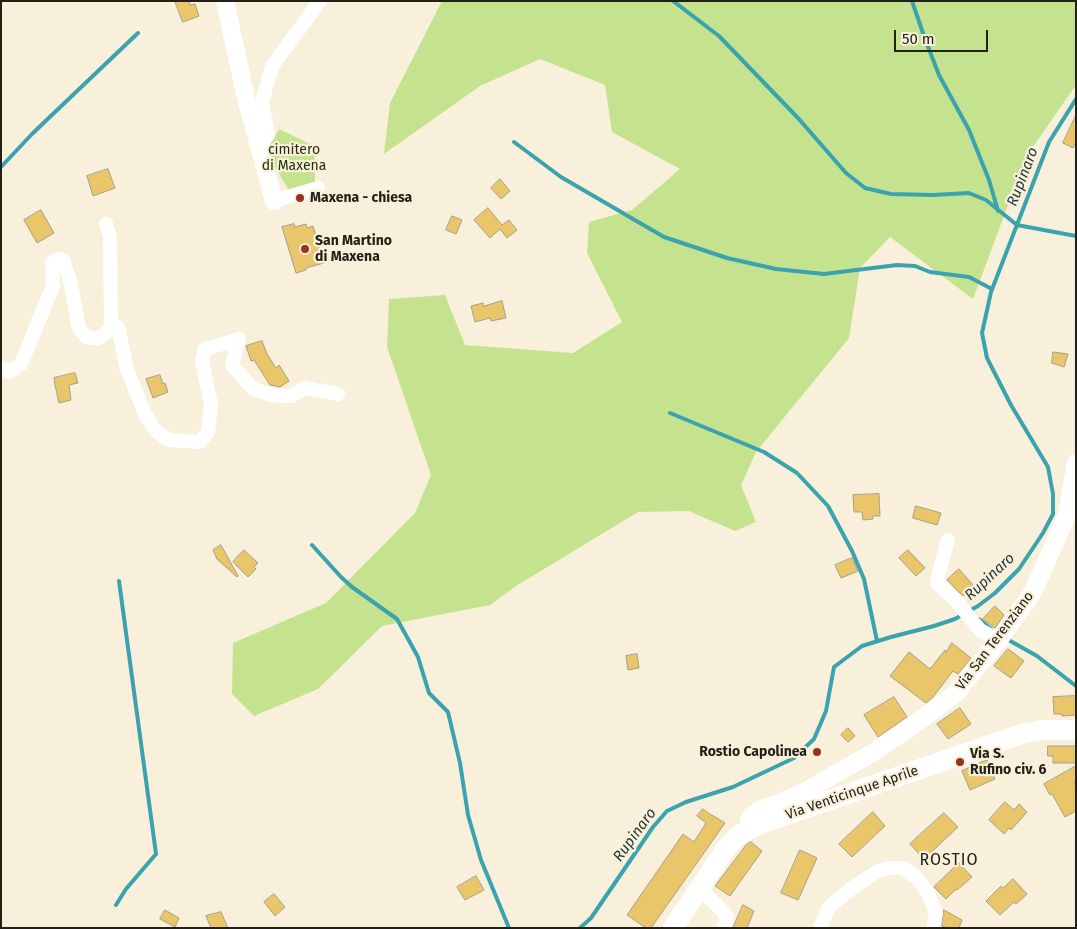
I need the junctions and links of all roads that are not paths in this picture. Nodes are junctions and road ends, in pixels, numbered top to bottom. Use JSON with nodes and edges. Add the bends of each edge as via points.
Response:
{"nodes":[{"id":1,"x":225,"y":1,"type":"edge"},
{"id":2,"x":320,"y":1,"type":"edge"},
{"id":3,"x":259,"y":145,"type":"junction"},
{"id":4,"x":318,"y":188,"type":"dead end"},
{"id":5,"x":274,"y":201,"type":"joint"},
{"id":6,"x":106,"y":224,"type":"dead end"},
{"id":7,"x":112,"y":329,"type":"junction"},
{"id":8,"x":1,"y":368,"type":"edge"},
{"id":9,"x":338,"y":394,"type":"dead end"},
{"id":10,"x":1076,"y":463,"type":"edge"},
{"id":11,"x":948,"y":540,"type":"dead end"},
{"id":12,"x":999,"y":640,"type":"junction"},
{"id":13,"x":1076,"y":730,"type":"edge"},
{"id":14,"x":750,"y":829,"type":"junction"},
{"id":15,"x":700,"y":888,"type":"junction"},
{"id":16,"x":673,"y":928,"type":"edge"},
{"id":17,"x":724,"y":928,"type":"edge"},
{"id":18,"x":820,"y":928,"type":"edge"},
{"id":19,"x":933,"y":928,"type":"edge"}],
"edges":[{"from":1,"to":3,"type":"street"},
{"from":2,"to":3,"type":"street","via":[[272,66],[262,102],[268,135]]},
{"from":3,"to":5,"type":"street"},
{"from":4,"to":5,"type":"street"},
{"from":6,"to":7,"type":"street","via":[[110,236]]},
{"from":7,"to":8,"type":"street","via":[[99,338],[88,338],[79,329],[68,274],[63,260],[58,259],[52,262],[53,286],[21,364],[9,372]]},
{"from":7,"to":9,"type":"street","via":[[118,326],[127,369],[145,414],[154,428],[168,440],[200,442],[208,432],[211,404],[202,361],[205,349],[239,339],[232,365],[253,389],[275,396],[292,396],[304,388]]},
{"from":10,"to":12,"type":"street","name":"Via San Terenziano","via":[[1067,514],[1037,583]]},
{"from":11,"to":12,"type":"street","via":[[937,583],[980,630]]},
{"from":12,"to":14,"type":"street","name":"Via San Terenziano","via":[[956,693],[926,716],[874,752],[804,792],[751,816]]},
{"from":13,"to":14,"type":"main road","name":"Via Venticinque Aprile","via":[[1042,730],[1022,734]]},
{"from":14,"to":15,"type":"main road","name":"Via Venticinque Aprile","via":[[727,847]]},
{"from":15,"to":16,"type":"main road","name":"Via Venticinque Aprile"},
{"from":15,"to":17,"type":"street","via":[[727,916]]},
{"from":18,"to":19,"type":"street","via":[[829,907],[878,871],[889,868],[903,868],[918,879],[936,913]]}]}
